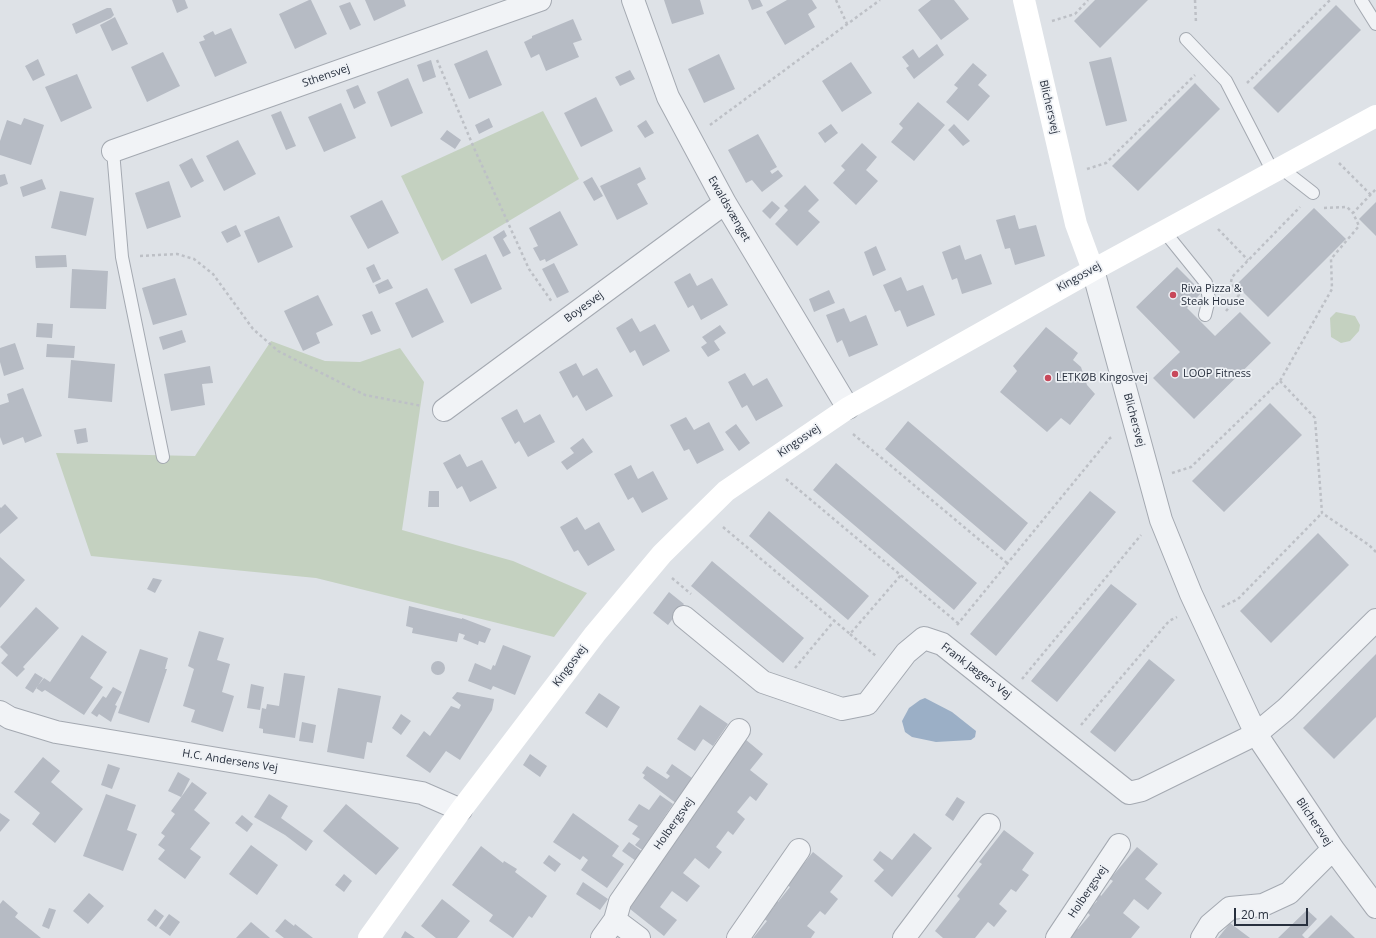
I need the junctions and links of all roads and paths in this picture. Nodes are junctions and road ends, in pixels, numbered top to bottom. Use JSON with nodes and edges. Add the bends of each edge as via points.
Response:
{"nodes":[{"id":1,"x":540,"y":0,"type":"edge"},
{"id":2,"x":633,"y":0,"type":"edge"},
{"id":3,"x":836,"y":0,"type":"edge"},
{"id":4,"x":880,"y":0,"type":"edge"},
{"id":5,"x":1024,"y":0,"type":"edge"},
{"id":6,"x":1088,"y":0,"type":"edge"},
{"id":7,"x":1330,"y":0,"type":"edge"},
{"id":8,"x":1361,"y":0,"type":"edge"},
{"id":9,"x":847,"y":24,"type":"junction"},
{"id":10,"x":1376,"y":24,"type":"edge"},
{"id":11,"x":1030,"y":27,"type":"junction"},
{"id":12,"x":429,"y":39,"type":"junction"},
{"id":13,"x":1186,"y":39,"type":"dead end"},
{"id":14,"x":1208,"y":62,"type":"junction"},
{"id":15,"x":1234,"y":96,"type":"junction"},
{"id":16,"x":1376,"y":116,"type":"edge"},
{"id":17,"x":690,"y":140,"type":"junction"},
{"id":18,"x":1322,"y":145,"type":"junction"},
{"id":19,"x":113,"y":151,"type":"joint"},
{"id":20,"x":1277,"y":170,"type":"junction"},
{"id":21,"x":1065,"y":176,"type":"junction"},
{"id":22,"x":1376,"y":189,"type":"edge"},
{"id":23,"x":1312,"y":195,"type":"junction"},
{"id":24,"x":1371,"y":195,"type":"junction"},
{"id":25,"x":725,"y":203,"type":"junction"},
{"id":26,"x":1200,"y":211,"type":"junction"},
{"id":27,"x":1353,"y":213,"type":"junction"},
{"id":28,"x":1164,"y":231,"type":"junction"},
{"id":29,"x":122,"y":257,"type":"junction"},
{"id":30,"x":1248,"y":260,"type":"junction"},
{"id":31,"x":1092,"y":270,"type":"junction"},
{"id":32,"x":1224,"y":314,"type":"dead end"},
{"id":33,"x":1205,"y":315,"type":"dead end"},
{"id":34,"x":565,"y":321,"type":"junction"},
{"id":35,"x":1280,"y":381,"type":"junction"},
{"id":36,"x":444,"y":410,"type":"joint"},
{"id":37,"x":840,"y":413,"type":"junction"},
{"id":38,"x":1136,"y":427,"type":"junction"},
{"id":39,"x":163,"y":457,"type":"dead end"},
{"id":40,"x":767,"y":463,"type":"junction"},
{"id":41,"x":1150,"y":479,"type":"junction"},
{"id":42,"x":705,"y":512,"type":"junction"},
{"id":43,"x":1322,"y":513,"type":"junction"},
{"id":44,"x":1161,"y":520,"type":"junction"},
{"id":45,"x":1376,"y":552,"type":"edge"},
{"id":46,"x":655,"y":563,"type":"junction"},
{"id":47,"x":1007,"y":563,"type":"junction"},
{"id":48,"x":901,"y":575,"type":"junction"},
{"id":49,"x":697,"y":599,"type":"dead end"},
{"id":50,"x":1199,"y":611,"type":"junction"},
{"id":51,"x":684,"y":617,"type":"dead end"},
{"id":52,"x":834,"y":620,"type":"junction"},
{"id":53,"x":1376,"y":620,"type":"edge"},
{"id":54,"x":959,"y":624,"type":"junction"},
{"id":55,"x":850,"y":634,"type":"junction"},
{"id":56,"x":942,"y":644,"type":"junction"},
{"id":57,"x":793,"y":669,"type":"dead end"},
{"id":58,"x":893,"y":670,"type":"junction"},
{"id":59,"x":1009,"y":695,"type":"junction"},
{"id":60,"x":3,"y":719,"type":"edge"},
{"id":61,"x":739,"y":730,"type":"dead end"},
{"id":62,"x":1256,"y":734,"type":"junction"},
{"id":63,"x":1067,"y":742,"type":"junction"},
{"id":64,"x":461,"y":810,"type":"junction"},
{"id":65,"x":989,"y":825,"type":"dead end"},
{"id":66,"x":1119,"y":845,"type":"dead end"},
{"id":67,"x":1333,"y":849,"type":"junction"},
{"id":68,"x":799,"y":850,"type":"dead end"},
{"id":69,"x":1376,"y":907,"type":"edge"},
{"id":70,"x":615,"y":920,"type":"junction"},
{"id":71,"x":369,"y":938,"type":"edge"},
{"id":72,"x":602,"y":938,"type":"edge"},
{"id":73,"x":639,"y":938,"type":"edge"},
{"id":74,"x":738,"y":938,"type":"edge"},
{"id":75,"x":904,"y":938,"type":"edge"},
{"id":76,"x":1057,"y":938,"type":"edge"},
{"id":77,"x":1202,"y":938,"type":"edge"}],
"edges":[{"from":1,"to":12,"type":"street","name":"Sthensvej"},
{"from":2,"to":17,"type":"street","name":"Ewaldsvænget","via":[[668,97]]},
{"from":3,"to":9,"type":"path"},
{"from":4,"to":9,"type":"path"},
{"from":5,"to":11,"type":"street","name":"Blichersvej"},
{"from":6,"to":11,"type":"path","via":[[1075,14]]},
{"from":7,"to":15,"type":"path"},
{"from":8,"to":10,"type":"lane"},
{"from":9,"to":17,"type":"path"},
{"from":11,"to":21,"type":"street","name":"Blichersvej"},
{"from":12,"to":19,"type":"street","name":"Sthensvej"},
{"from":12,"to":34,"type":"path","via":[[474,148],[529,269]]},
{"from":13,"to":14,"type":"lane"},
{"from":14,"to":15,"type":"lane","via":[[1226,81]]},
{"from":14,"to":21,"type":"path","via":[[1106,163]]},
{"from":15,"to":20,"type":"lane"},
{"from":16,"to":18,"type":"street","name":"Kingosvej"},
{"from":17,"to":25,"type":"street","name":"Ewaldsvænget"},
{"from":18,"to":20,"type":"street","name":"Kingosvej"},
{"from":18,"to":24,"type":"path"},
{"from":19,"to":29,"type":"lane"},
{"from":20,"to":23,"type":"lane"},
{"from":20,"to":26,"type":"street","name":"Kingosvej"},
{"from":21,"to":31,"type":"street","name":"Blichersvej","via":[[1076,224]]},
{"from":22,"to":24,"type":"path"},
{"from":23,"to":27,"type":"path","via":[[1325,209],[1347,207]]},
{"from":23,"to":30,"type":"path"},
{"from":24,"to":27,"type":"path"},
{"from":25,"to":34,"type":"street","name":"Boyesvej"},
{"from":25,"to":37,"type":"street","name":"Ewaldsvænget"},
{"from":26,"to":28,"type":"street","name":"Kingosvej"},
{"from":26,"to":30,"type":"path"},
{"from":27,"to":35,"type":"path","via":[[1359,226],[1331,259],[1332,290]]},
{"from":28,"to":31,"type":"street","name":"Kingosvej"},
{"from":28,"to":33,"type":"lane","via":[[1206,283],[1209,299]]},
{"from":29,"to":36,"type":"path","via":[[177,254],[194,259],[213,274],[253,329],[278,351],[365,394]]},
{"from":29,"to":39,"type":"lane"},
{"from":30,"to":32,"type":"path","via":[[1232,277],[1231,282],[1240,295]]},
{"from":31,"to":37,"type":"street","name":"Kingosvej"},
{"from":31,"to":38,"type":"street","name":"Blichersvej"},
{"from":34,"to":36,"type":"street","name":"Boyesvej"},
{"from":35,"to":41,"type":"path","via":[[1191,468]]},
{"from":35,"to":43,"type":"path","via":[[1315,418]]},
{"from":37,"to":40,"type":"street","name":"Kingosvej"},
{"from":37,"to":47,"type":"path"},
{"from":38,"to":41,"type":"street","name":"Blichersvej"},
{"from":38,"to":47,"type":"path","via":[[1110,438]]},
{"from":40,"to":42,"type":"street","name":"Kingosvej","via":[[726,491]]},
{"from":40,"to":48,"type":"path"},
{"from":41,"to":44,"type":"street","name":"Blichersvej"},
{"from":42,"to":46,"type":"street","name":"Kingosvej"},
{"from":42,"to":52,"type":"path"},
{"from":43,"to":45,"type":"path"},
{"from":43,"to":50,"type":"path","via":[[1238,600]]},
{"from":44,"to":50,"type":"street","name":"Blichersvej"},
{"from":44,"to":59,"type":"path","via":[[1139,537]]},
{"from":46,"to":49,"type":"path"},
{"from":46,"to":64,"type":"street","name":"Kingosvej","via":[[594,634]]},
{"from":47,"to":54,"type":"path"},
{"from":48,"to":54,"type":"path"},
{"from":48,"to":55,"type":"path"},
{"from":50,"to":62,"type":"street","name":"Blichersvej"},
{"from":50,"to":63,"type":"path","via":[[1170,621]]},
{"from":51,"to":58,"type":"street","name":"Frank Jægers Vej","via":[[762,682],[842,709],[866,704]]},
{"from":52,"to":55,"type":"path"},
{"from":52,"to":57,"type":"path"},
{"from":53,"to":62,"type":"street","via":[[1286,709]]},
{"from":54,"to":56,"type":"path"},
{"from":55,"to":58,"type":"path"},
{"from":56,"to":58,"type":"street","name":"Frank Jægers Vej","via":[[924,638],[906,653]]},
{"from":56,"to":59,"type":"street","name":"Frank Jægers Vej"},
{"from":59,"to":63,"type":"street","name":"Frank Jægers Vej"},
{"from":60,"to":64,"type":"street","name":"H.C. Andersens Vej","via":[[56,732],[422,793]]},
{"from":61,"to":70,"type":"street","name":"Holbergsvej","via":[[620,902]]},
{"from":62,"to":63,"type":"street","name":"Frank Jægers Vej","via":[[1142,790],[1129,793]]},
{"from":62,"to":67,"type":"street","name":"Blichersvej"},
{"from":64,"to":71,"type":"street","name":"Kingosvej"},
{"from":65,"to":75,"type":"street"},
{"from":66,"to":76,"type":"street","name":"Holbergsvej"},
{"from":67,"to":69,"type":"street","name":"Blichersvej"},
{"from":67,"to":77,"type":"street","via":[[1289,894],[1263,905],[1230,908],[1210,926]]},
{"from":68,"to":74,"type":"street"},
{"from":70,"to":72,"type":"street","name":"Holbergsvej"},
{"from":70,"to":73,"type":"street"}]}
